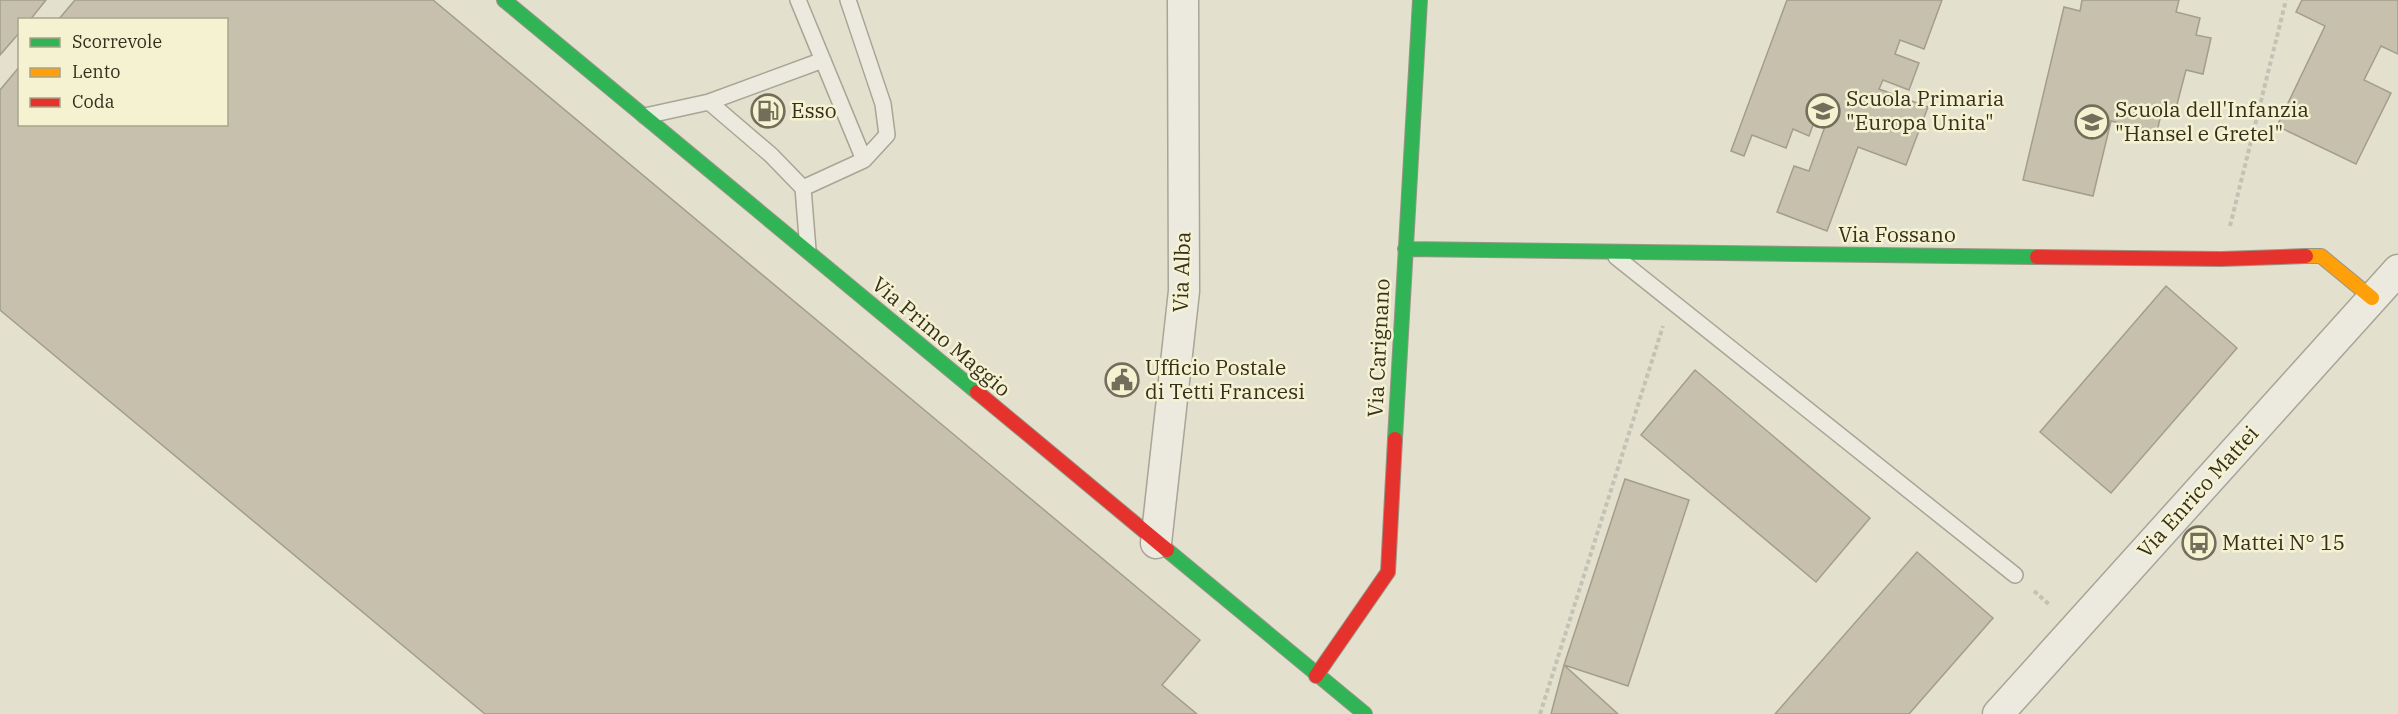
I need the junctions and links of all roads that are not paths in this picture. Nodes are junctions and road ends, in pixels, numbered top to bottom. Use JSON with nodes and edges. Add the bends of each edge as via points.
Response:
{"nodes":[{"id":1,"x":504,"y":0,"type":"edge"},
{"id":2,"x":798,"y":0,"type":"edge"},
{"id":3,"x":848,"y":0,"type":"edge"},
{"id":4,"x":1183,"y":0,"type":"edge"},
{"id":5,"x":1420,"y":0,"type":"edge"},
{"id":6,"x":823,"y":60,"type":"junction"},
{"id":7,"x":709,"y":102,"type":"junction"},
{"id":8,"x":644,"y":117,"type":"junction"},
{"id":9,"x":864,"y":160,"type":"junction"},
{"id":10,"x":803,"y":188,"type":"junction"},
{"id":11,"x":1405,"y":249,"type":"junction"},
{"id":12,"x":808,"y":253,"type":"junction"},
{"id":13,"x":1611,"y":253,"type":"junction"},
{"id":14,"x":2398,"y":270,"type":"edge"},
{"id":15,"x":2372,"y":298,"type":"junction"},
{"id":16,"x":1156,"y":543,"type":"junction"},
{"id":17,"x":2015,"y":575,"type":"road end"},
{"id":18,"x":1316,"y":675,"type":"junction"},
{"id":19,"x":1355,"y":710,"type":"edge"},
{"id":20,"x":1365,"y":714,"type":"edge"},
{"id":21,"x":1998,"y":714,"type":"edge"}],
"edges":[{"from":1,"to":8,"type":"street","name":"Via Primo Maggio"},
{"from":2,"to":6,"type":"lane"},
{"from":3,"to":9,"type":"lane","via":[[883,104],[887,135]]},
{"from":4,"to":16,"type":"street","name":"Via Alba","via":[[1185,291]]},
{"from":5,"to":11,"type":"street","name":"Via Carignano"},
{"from":6,"to":7,"type":"lane"},
{"from":6,"to":9,"type":"lane"},
{"from":7,"to":8,"type":"lane"},
{"from":7,"to":10,"type":"lane"},
{"from":8,"to":12,"type":"street","name":"Via Primo Maggio"},
{"from":9,"to":10,"type":"lane"},
{"from":10,"to":12,"type":"lane"},
{"from":11,"to":13,"type":"street","name":"Via Fossano"},
{"from":11,"to":18,"type":"street","name":"Via Carignano","via":[[1388,572]]},
{"from":12,"to":16,"type":"street","name":"Via Primo Maggio"},
{"from":13,"to":15,"type":"street","name":"Via Fossano","via":[[2221,259],[2321,256]]},
{"from":13,"to":17,"type":"lane"},
{"from":14,"to":15,"type":"street","name":"Via Enrico Mattei"},
{"from":15,"to":21,"type":"street","name":"Via Enrico Mattei"},
{"from":16,"to":18,"type":"street","name":"Via Primo Maggio"},
{"from":18,"to":19,"type":"street","name":"Via Primo Maggio"},
{"from":19,"to":20,"type":"street","name":"Via Primo Maggio"}]}
